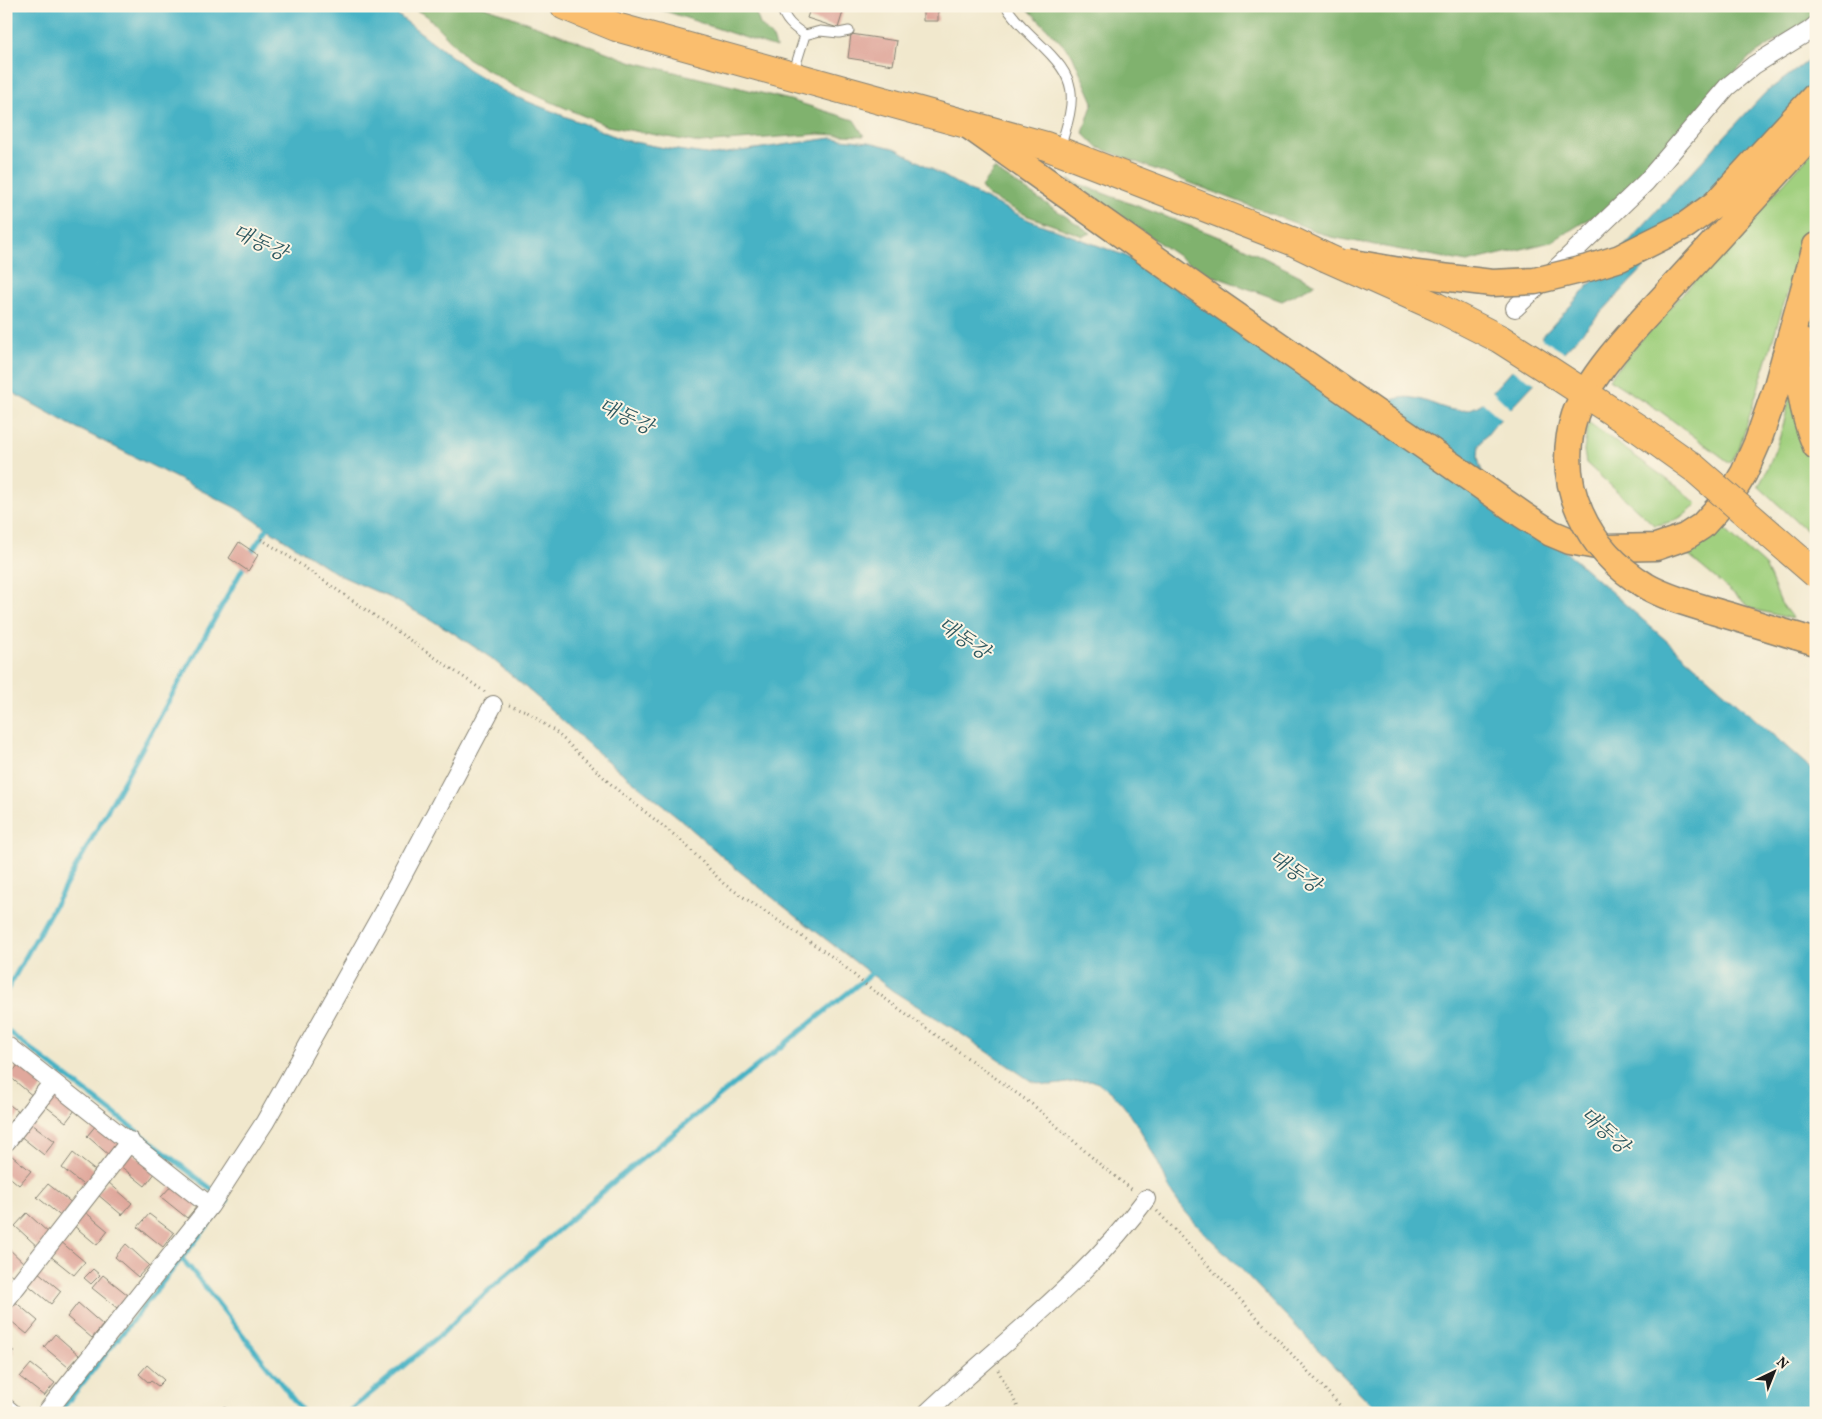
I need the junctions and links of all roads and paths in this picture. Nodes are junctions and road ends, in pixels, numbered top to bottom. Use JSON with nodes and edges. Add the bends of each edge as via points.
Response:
{"nodes":[{"id":1,"x":564,"y":6,"type":"edge"},
{"id":2,"x":781,"y":6,"type":"edge"},
{"id":3,"x":1006,"y":6,"type":"edge"},
{"id":4,"x":1816,"y":25,"type":"edge"},
{"id":5,"x":848,"y":31,"type":"dead end"},
{"id":6,"x":805,"y":35,"type":"junction"},
{"id":7,"x":804,"y":80,"type":"junction"},
{"id":8,"x":1816,"y":95,"type":"edge"},
{"id":9,"x":968,"y":126,"type":"junction"},
{"id":10,"x":1816,"y":131,"type":"edge"},
{"id":11,"x":1052,"y":149,"type":"junction"},
{"id":12,"x":1816,"y":246,"type":"edge"},
{"id":13,"x":1325,"y":257,"type":"junction"},
{"id":14,"x":1801,"y":298,"type":"junction"},
{"id":15,"x":1516,"y":308,"type":"dead end"},
{"id":16,"x":1816,"y":446,"type":"edge"},
{"id":17,"x":261,"y":539,"type":"dead end"},
{"id":18,"x":1816,"y":574,"type":"edge"},
{"id":19,"x":1816,"y":642,"type":"edge"},
{"id":20,"x":490,"y":701,"type":"junction"},
{"id":21,"x":6,"y":1045,"type":"edge"},
{"id":22,"x":53,"y":1082,"type":"junction"},
{"id":23,"x":130,"y":1141,"type":"junction"},
{"id":24,"x":6,"y":1142,"type":"edge"},
{"id":25,"x":1146,"y":1199,"type":"junction"},
{"id":26,"x":210,"y":1206,"type":"junction"},
{"id":27,"x":6,"y":1300,"type":"edge"},
{"id":28,"x":991,"y":1356,"type":"junction"},
{"id":29,"x":6,"y":1408,"type":"edge"},
{"id":30,"x":12,"y":1413,"type":"edge"},
{"id":31,"x":46,"y":1413,"type":"edge"},
{"id":32,"x":927,"y":1413,"type":"edge"},
{"id":33,"x":1021,"y":1413,"type":"edge"},
{"id":34,"x":1347,"y":1413,"type":"edge"}],
"edges":[{"from":1,"to":7,"type":"highway","via":[[616,27]]},
{"from":2,"to":6,"type":"lane","via":[[790,25]]},
{"from":3,"to":11,"type":"lane","via":[[1054,57],[1072,90],[1071,108]]},
{"from":4,"to":15,"type":"street","via":[[1754,65],[1727,87],[1646,182]]},
{"from":5,"to":6,"type":"lane","via":[[820,31]]},
{"from":6,"to":7,"type":"lane"},
{"from":7,"to":9,"type":"highway"},
{"from":8,"to":13,"type":"main road","bridge":true,"via":[[1708,209],[1686,225],[1620,258],[1535,280],[1492,282],[1417,274]]},
{"from":9,"to":11,"type":"highway"},
{"from":9,"to":14,"type":"main road","bridge":true,"via":[[1523,515],[1570,541],[1607,548],[1656,547],[1685,537],[1702,526],[1732,493],[1744,474],[1777,386]]},
{"from":10,"to":19,"type":"main road","bridge":true,"via":[[1602,369],[1587,390],[1576,415],[1568,465],[1587,529],[1609,558],[1627,573],[1681,601]]},
{"from":11,"to":13,"type":"highway","via":[[1292,241]]},
{"from":12,"to":14,"type":"main road"},
{"from":13,"to":18,"type":"highway","bridge":true,"via":[[1500,339],[1555,374],[1694,468]]},
{"from":14,"to":16,"type":"main road","via":[[1800,384]]},
{"from":17,"to":20,"type":"path","via":[[484,690]]},
{"from":20,"to":25,"type":"path","via":[[526,711],[557,732],[615,788],[683,842],[724,884],[837,960],[862,982],[1033,1105],[1103,1167]]},
{"from":20,"to":26,"type":"street","via":[[383,912],[265,1122]]},
{"from":21,"to":22,"type":"street"},
{"from":22,"to":23,"type":"street"},
{"from":22,"to":24,"type":"street"},
{"from":23,"to":26,"type":"street"},
{"from":23,"to":27,"type":"street"},
{"from":25,"to":28,"type":"street","via":[[1086,1269]]},
{"from":25,"to":34,"type":"path"},
{"from":26,"to":31,"type":"street"},
{"from":28,"to":32,"type":"street"},
{"from":28,"to":33,"type":"path"},
{"from":29,"to":30,"type":"street"}]}
